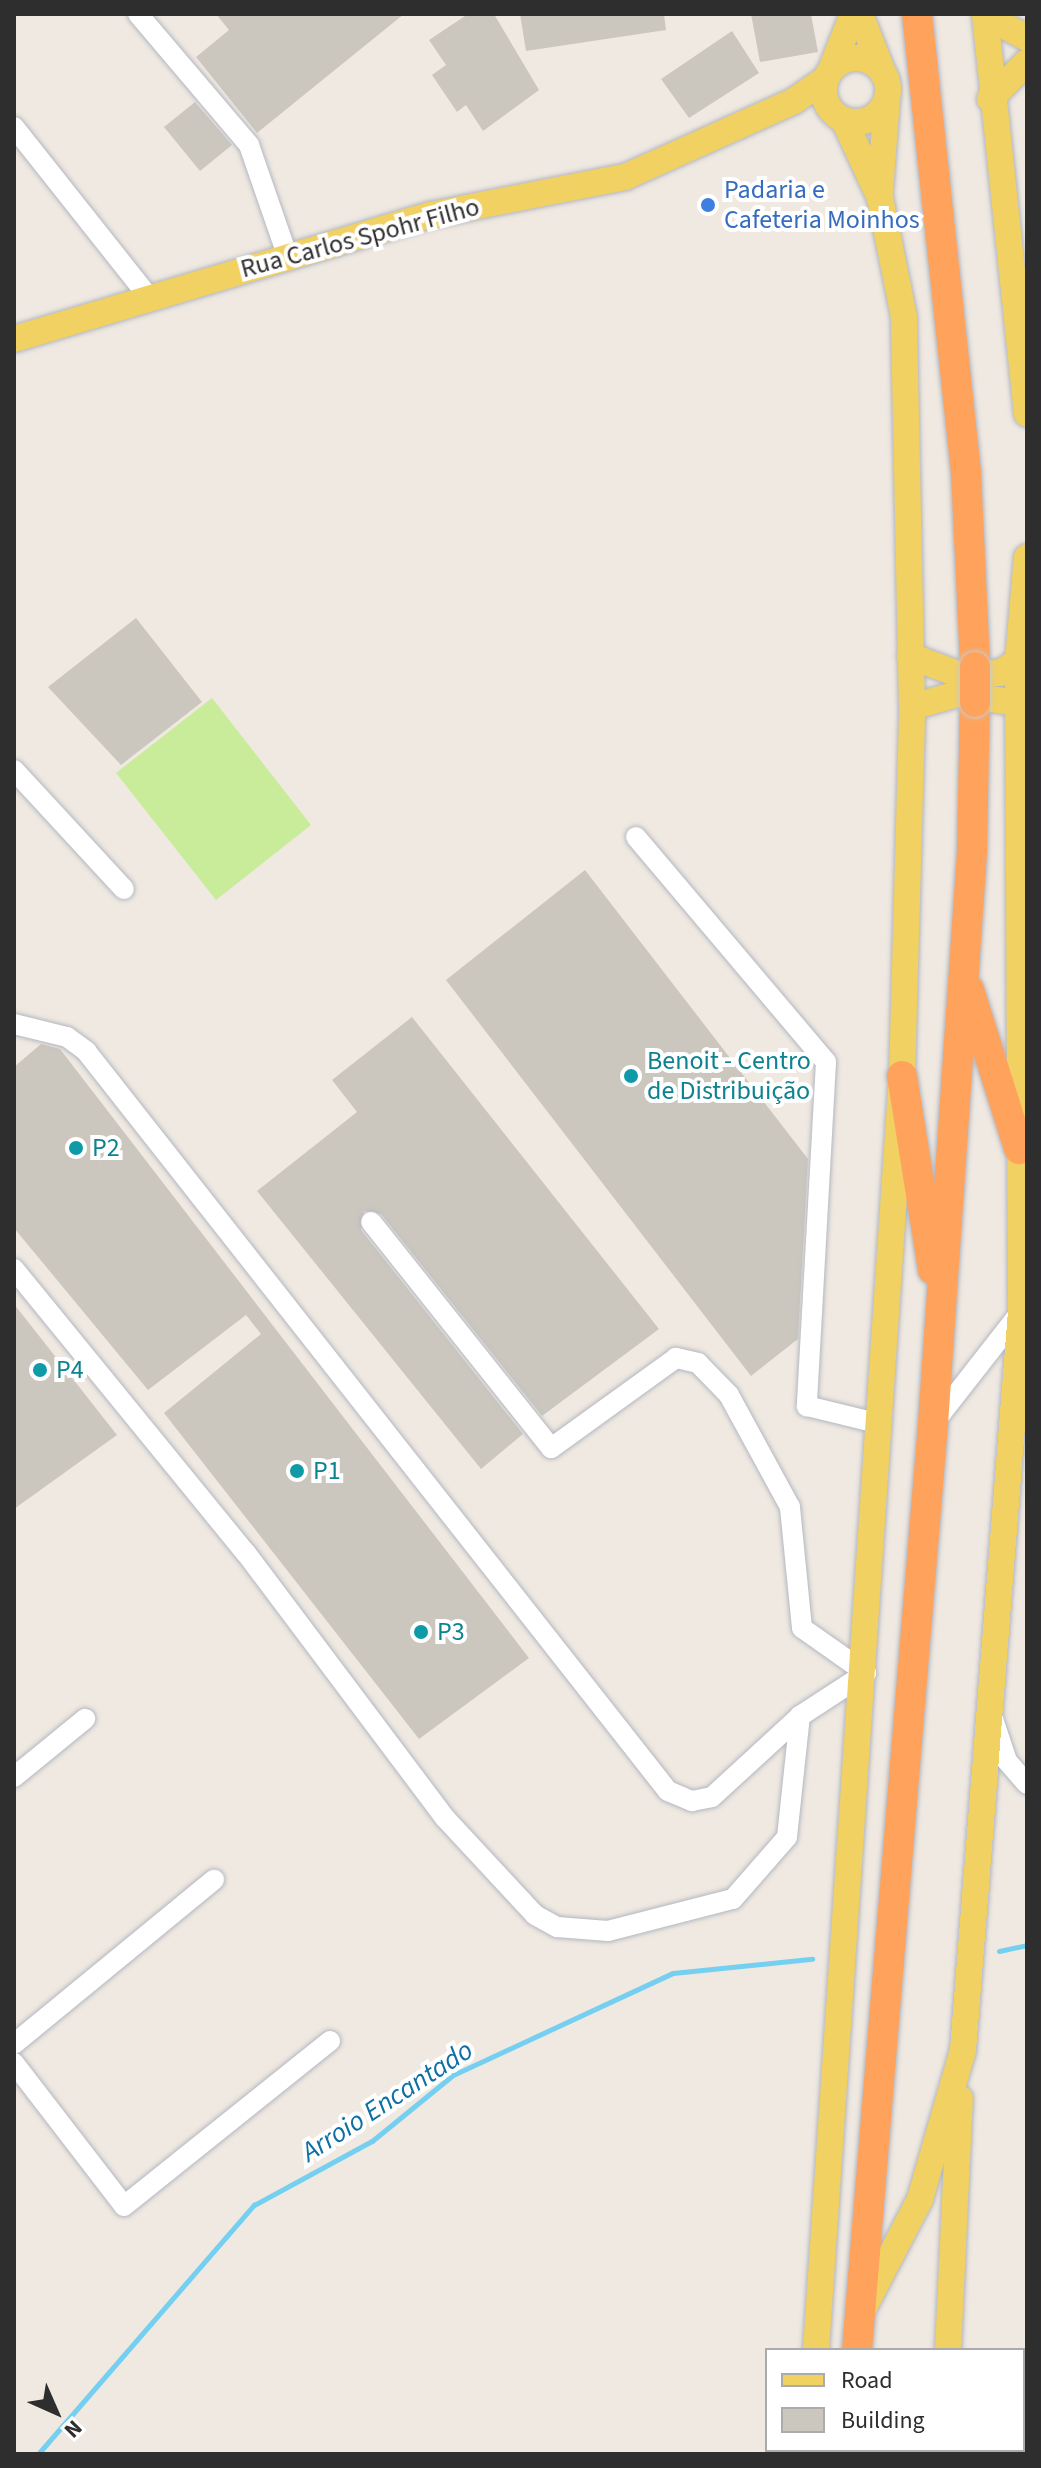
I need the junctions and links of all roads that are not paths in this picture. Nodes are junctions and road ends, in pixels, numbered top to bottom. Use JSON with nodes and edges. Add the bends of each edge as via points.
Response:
{"nodes":[{"id":1,"x":138,"y":14,"type":"edge"},
{"id":2,"x":853,"y":14,"type":"edge"},
{"id":3,"x":860,"y":14,"type":"edge"},
{"id":4,"x":917,"y":14,"type":"edge"},
{"id":5,"x":985,"y":14,"type":"edge"},
{"id":6,"x":1027,"y":38,"type":"edge"},
{"id":7,"x":1027,"y":62,"type":"edge"},
{"id":8,"x":829,"y":74,"type":"junction"},
{"id":9,"x":885,"y":83,"type":"junction"},
{"id":10,"x":990,"y":99,"type":"junction"},
{"id":11,"x":794,"y":101,"type":"junction"},
{"id":12,"x":840,"y":118,"type":"junction"},
{"id":13,"x":14,"y":127,"type":"edge"},
{"id":14,"x":880,"y":198,"type":"junction"},
{"id":15,"x":287,"y":255,"type":"junction"},
{"id":16,"x":147,"y":295,"type":"junction"},
{"id":17,"x":14,"y":339,"type":"edge"},
{"id":18,"x":1027,"y":414,"type":"edge"},
{"id":19,"x":1027,"y":557,"type":"edge"},
{"id":20,"x":910,"y":656,"type":"junction"},
{"id":21,"x":1018,"y":661,"type":"junction"},
{"id":22,"x":1019,"y":703,"type":"junction"},
{"id":23,"x":912,"y":707,"type":"junction"},
{"id":24,"x":14,"y":770,"type":"edge"},
{"id":25,"x":636,"y":837,"type":"dead end"},
{"id":26,"x":124,"y":889,"type":"dead end"},
{"id":27,"x":964,"y":975,"type":"junction"},
{"id":28,"x":1024,"y":976,"type":"edge"},
{"id":29,"x":14,"y":1024,"type":"edge"},
{"id":30,"x":1023,"y":1066,"type":"edge"},
{"id":31,"x":902,"y":1076,"type":"junction"},
{"id":32,"x":1019,"y":1149,"type":"junction"},
{"id":33,"x":371,"y":1222,"type":"dead end"},
{"id":34,"x":14,"y":1269,"type":"edge"},
{"id":35,"x":941,"y":1307,"type":"junction"},
{"id":36,"x":1024,"y":1308,"type":"edge"},
{"id":37,"x":881,"y":1424,"type":"junction"},
{"id":38,"x":933,"y":1424,"type":"junction"},
{"id":39,"x":866,"y":1673,"type":"junction"},
{"id":40,"x":800,"y":1716,"type":"junction"},
{"id":41,"x":85,"y":1719,"type":"dead end"},
{"id":42,"x":993,"y":1719,"type":"junction"},
{"id":43,"x":14,"y":1777,"type":"edge"},
{"id":44,"x":1027,"y":1784,"type":"edge"},
{"id":45,"x":214,"y":1880,"type":"dead end"},
{"id":46,"x":330,"y":2041,"type":"dead end"},
{"id":47,"x":14,"y":2044,"type":"edge"},
{"id":48,"x":963,"y":2050,"type":"junction"},
{"id":49,"x":14,"y":2063,"type":"edge"},
{"id":50,"x":860,"y":2316,"type":"junction"},
{"id":51,"x":816,"y":2348,"type":"edge"},
{"id":52,"x":857,"y":2348,"type":"edge"},
{"id":53,"x":948,"y":2348,"type":"edge"}],
"edges":[{"from":1,"to":15,"type":"street","via":[[249,145]]},
{"from":2,"to":8,"type":"main road"},
{"from":3,"to":9,"type":"main road"},
{"from":4,"to":27,"type":"highway","bridge":true,"via":[[966,473],[975,702]]},
{"from":5,"to":6,"type":"main road"},
{"from":5,"to":10,"type":"main road"},
{"from":7,"to":10,"type":"main road"},
{"from":8,"to":9,"type":"main road","via":[[858,58]]},
{"from":8,"to":11,"type":"main road","name":"Rua Carlos Spohr Filho"},
{"from":8,"to":12,"type":"main road","via":[[825,98]]},
{"from":9,"to":12,"type":"main road","via":[[873,117]]},
{"from":9,"to":14,"type":"main road"},
{"from":10,"to":18,"type":"main road"},
{"from":11,"to":12,"type":"main road"},
{"from":11,"to":15,"type":"main road","name":"Rua Carlos Spohr Filho","via":[[625,177],[431,215]]},
{"from":12,"to":14,"type":"main road"},
{"from":13,"to":16,"type":"street"},
{"from":14,"to":20,"type":"main road","via":[[904,317]]},
{"from":15,"to":16,"type":"main road","name":"Rua Carlos Spohr Filho"},
{"from":16,"to":17,"type":"main road","name":"Rua Carlos Spohr Filho"},
{"from":19,"to":21,"type":"main road"},
{"from":20,"to":21,"type":"main road","via":[[963,676],[1000,673]]},
{"from":20,"to":23,"type":"main road"},
{"from":21,"to":22,"type":"main road"},
{"from":22,"to":23,"type":"main road","via":[[957,694]]},
{"from":22,"to":28,"type":"main road"},
{"from":23,"to":31,"type":"main road"},
{"from":24,"to":26,"type":"street"},
{"from":25,"to":37,"type":"street","via":[[826,1062],[807,1406]]},
{"from":27,"to":32,"type":"highway"},
{"from":27,"to":35,"type":"highway"},
{"from":28,"to":30,"type":"main road"},
{"from":29,"to":40,"type":"street","via":[[67,1037],[86,1051],[668,1791],[692,1801],[712,1797]]},
{"from":30,"to":32,"type":"main road"},
{"from":31,"to":35,"type":"highway"},
{"from":31,"to":37,"type":"main road"},
{"from":32,"to":36,"type":"main road"},
{"from":33,"to":39,"type":"street","via":[[551,1448],[676,1358],[698,1363],[729,1395],[790,1507],[802,1628]]},
{"from":34,"to":40,"type":"street","via":[[246,1553],[445,1818],[535,1915],[557,1927],[608,1931],[733,1899],[787,1837]]},
{"from":35,"to":38,"type":"highway"},
{"from":36,"to":38,"type":"street"},
{"from":36,"to":42,"type":"main road"},
{"from":37,"to":39,"type":"main road"},
{"from":38,"to":50,"type":"highway"},
{"from":39,"to":40,"type":"street"},
{"from":39,"to":51,"type":"main road"},
{"from":41,"to":43,"type":"street"},
{"from":42,"to":44,"type":"street","via":[[1007,1761]]},
{"from":42,"to":48,"type":"main road"},
{"from":45,"to":47,"type":"street"},
{"from":46,"to":49,"type":"street","via":[[124,2206]]},
{"from":48,"to":50,"type":"main road","via":[[920,2199]]},
{"from":48,"to":53,"type":"main road"},
{"from":50,"to":52,"type":"highway"}]}
